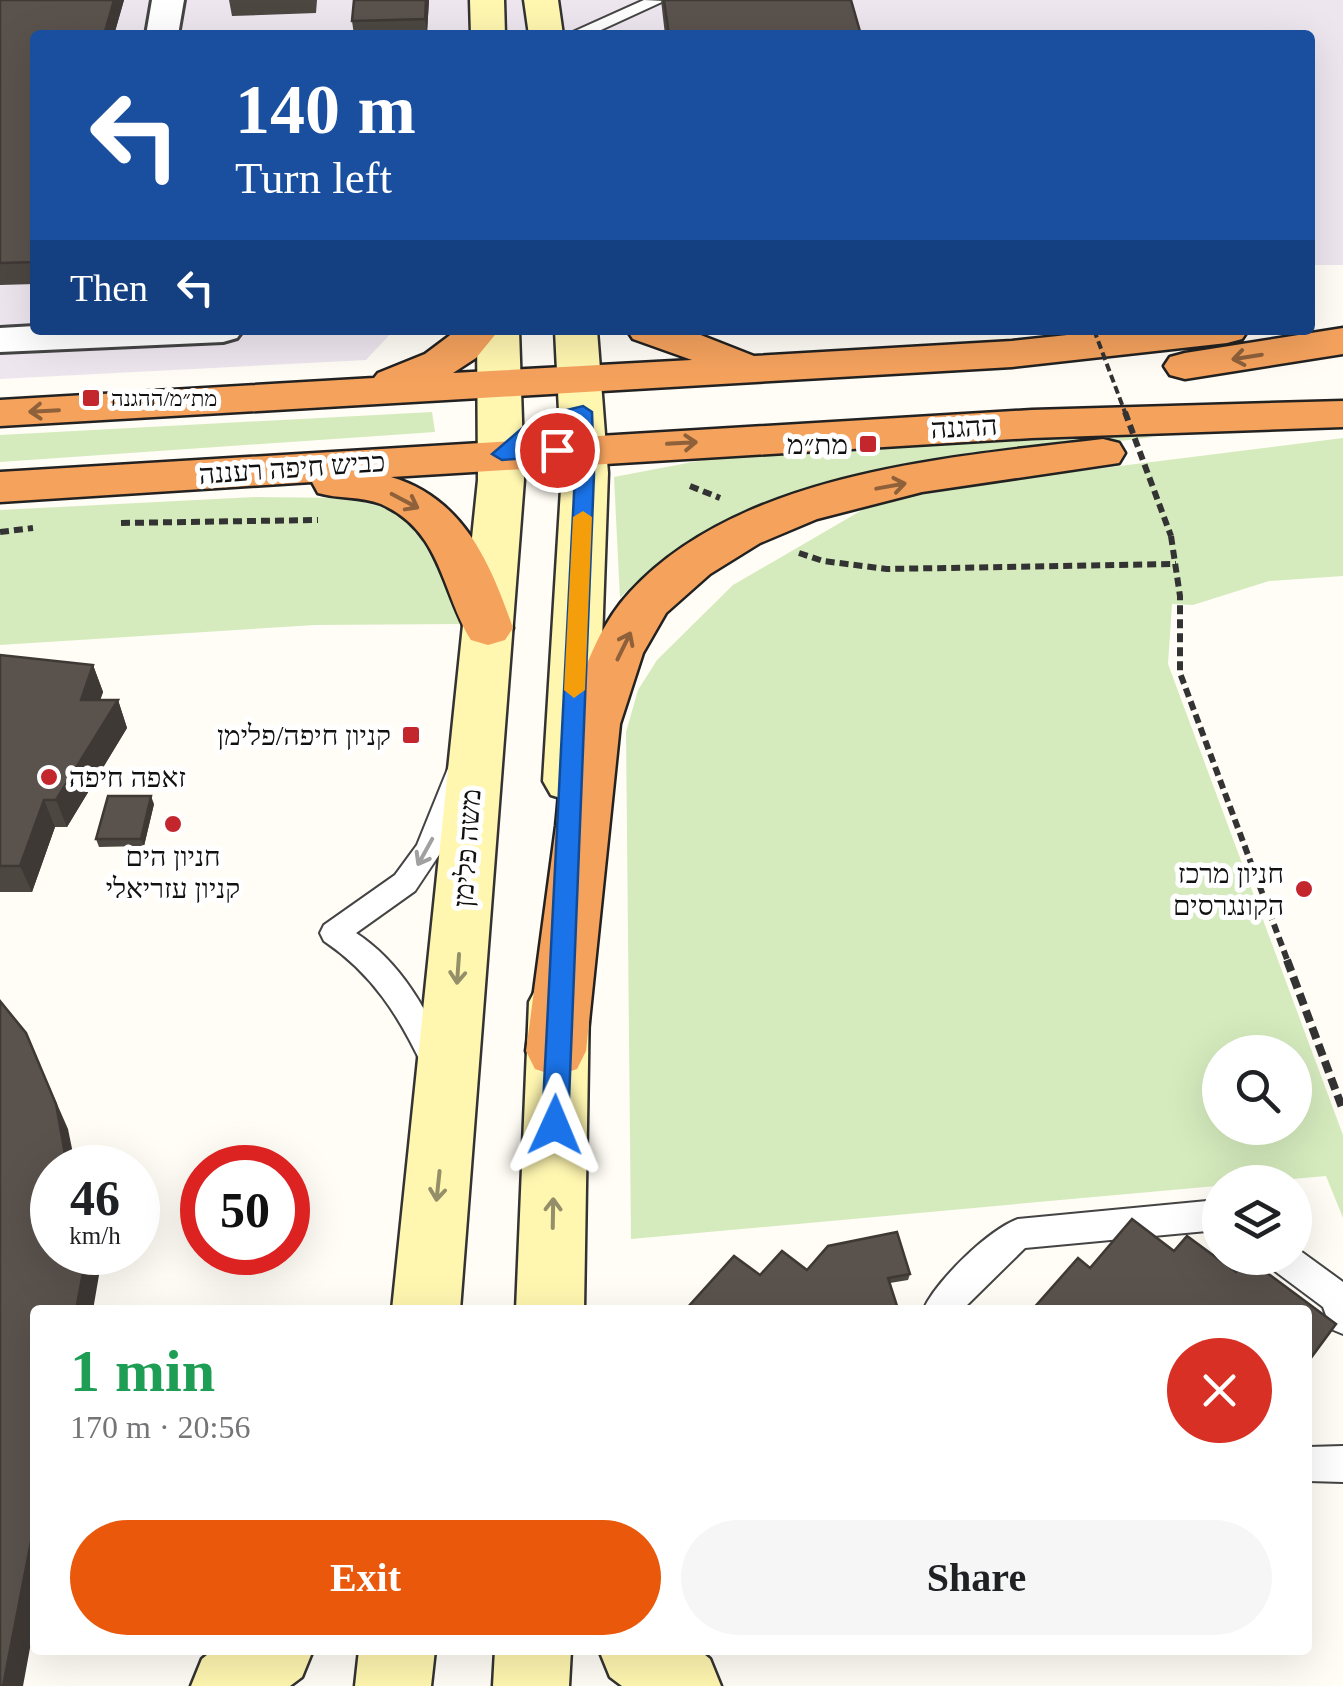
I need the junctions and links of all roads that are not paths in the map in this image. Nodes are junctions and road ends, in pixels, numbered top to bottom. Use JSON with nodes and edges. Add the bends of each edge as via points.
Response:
{"nodes":[{"id":1,"x":168,"y":0,"type":"edge"},
{"id":2,"x":486,"y":0,"type":"edge"},
{"id":3,"x":541,"y":0,"type":"edge"},
{"id":4,"x":619,"y":0,"type":"edge"},
{"id":5,"x":665,"y":1,"type":"edge"},
{"id":6,"x":163,"y":30,"type":"edge"},
{"id":7,"x":488,"y":30,"type":"edge"},
{"id":8,"x":545,"y":30,"type":"edge"},
{"id":9,"x":588,"y":30,"type":"edge"},
{"id":10,"x":1343,"y":311,"type":"edge"},
{"id":11,"x":1315,"y":316,"type":"edge"},
{"id":12,"x":112,"y":335,"type":"edge"},
{"id":13,"x":473,"y":335,"type":"edge"},
{"id":14,"x":498,"y":335,"type":"edge"},
{"id":15,"x":576,"y":335,"type":"edge"},
{"id":16,"x":662,"y":335,"type":"edge"},
{"id":17,"x":1190,"y":335,"type":"edge"},
{"id":18,"x":0,"y":340,"type":"edge"},
{"id":19,"x":1343,"y":341,"type":"edge"},
{"id":20,"x":808,"y":368,"type":"junction"},
{"id":21,"x":1343,"y":371,"type":"edge"},
{"id":22,"x":501,"y":386,"type":"junction"},
{"id":23,"x":316,"y":396,"type":"junction"},
{"id":24,"x":0,"y":413,"type":"edge"},
{"id":25,"x":583,"y":414,"type":"junction"},
{"id":26,"x":1343,"y":414,"type":"edge"},
{"id":27,"x":1032,"y":424,"type":"junction"},
{"id":28,"x":1343,"y":424,"type":"edge"},
{"id":29,"x":502,"y":454,"type":"junction"},
{"id":30,"x":24,"y":500,"type":"edge"},
{"id":31,"x":488,"y":628,"type":"junction"},
{"id":32,"x":476,"y":731,"type":"junction"},
{"id":33,"x":556,"y":1051,"type":"junction"},
{"id":34,"x":448,"y":1089,"type":"junction"},
{"id":35,"x":1202,"y":1216,"type":"edge"},
{"id":36,"x":1307,"y":1275,"type":"edge"},
{"id":37,"x":424,"y":1290,"type":"edge"},
{"id":38,"x":550,"y":1305,"type":"edge"},
{"id":39,"x":945,"y":1305,"type":"edge"},
{"id":40,"x":1343,"y":1318,"type":"edge"},
{"id":41,"x":1312,"y":1464,"type":"edge"},
{"id":42,"x":1343,"y":1464,"type":"edge"},
{"id":43,"x":269,"y":1655,"type":"edge"},
{"id":44,"x":396,"y":1655,"type":"edge"},
{"id":45,"x":534,"y":1655,"type":"edge"},
{"id":46,"x":643,"y":1655,"type":"edge"},
{"id":47,"x":229,"y":1686,"type":"edge"},
{"id":48,"x":394,"y":1686,"type":"edge"},
{"id":49,"x":531,"y":1686,"type":"edge"},
{"id":50,"x":683,"y":1686,"type":"edge"}],
"edges":[{"from":1,"to":6,"type":"street"},
{"from":2,"to":7,"type":"main road"},
{"from":3,"to":8,"type":"main road"},
{"from":4,"to":5,"type":"lane"},
{"from":5,"to":9,"type":"lane"},
{"from":10,"to":11,"type":"highway"},
{"from":12,"to":18,"type":"street"},
{"from":13,"to":23,"type":"highway","via":[[423,372]]},
{"from":14,"to":22,"type":"main road","name":"משה פלימן"},
{"from":15,"to":25,"type":"main road"},
{"from":16,"to":20,"type":"highway","via":[[729,360]]},
{"from":17,"to":20,"type":"highway"},
{"from":19,"to":25,"type":"highway","one_way":true,"via":[[1143,372]]},
{"from":20,"to":25,"type":"highway"},
{"from":21,"to":27,"type":"highway"},
{"from":22,"to":23,"type":"highway"},
{"from":22,"to":25,"type":"highway"},
{"from":22,"to":29,"type":"main road","name":"משה פלימן"},
{"from":23,"to":24,"type":"highway","one_way":true},
{"from":25,"to":27,"type":"highway","name":"ההגנה","one_way":true},
{"from":25,"to":29,"type":"highway","name":"כביש חיפה רעננה"},
{"from":25,"to":33,"type":"main road"},
{"from":26,"to":27,"type":"highway","name":"ההגנה"},
{"from":33,"to":28,"type":"highway","one_way":true,"via":[[597,712],[647,603],[688,567],[750,526],[875,488]]},
{"from":29,"to":30,"type":"highway","name":"כביש חיפה רעננה"},
{"from":29,"to":31,"type":"main road","name":"משה פלימן"},
{"from":30,"to":31,"type":"highway","one_way":true,"via":[[348,484],[391,493],[453,538],[471,570]]},
{"from":31,"to":32,"type":"main road","name":"משה פלימן"},
{"from":32,"to":34,"type":"main road","name":"משה פלימן","one_way":true},
{"from":32,"to":34,"type":"lane","one_way":true,"via":[[414,872],[334,933],[394,982]]},
{"from":38,"to":33,"type":"main road","one_way":true},
{"from":34,"to":37,"type":"main road","name":"משה פלימן","one_way":true},
{"from":35,"to":39,"type":"lane","via":[[1018,1234]]},
{"from":36,"to":40,"type":"lane","via":[[1338,1298]]},
{"from":41,"to":42,"type":"lane"},
{"from":43,"to":47,"type":"main road"},
{"from":44,"to":48,"type":"main road"},
{"from":45,"to":49,"type":"main road"},
{"from":46,"to":50,"type":"main road"}]}
